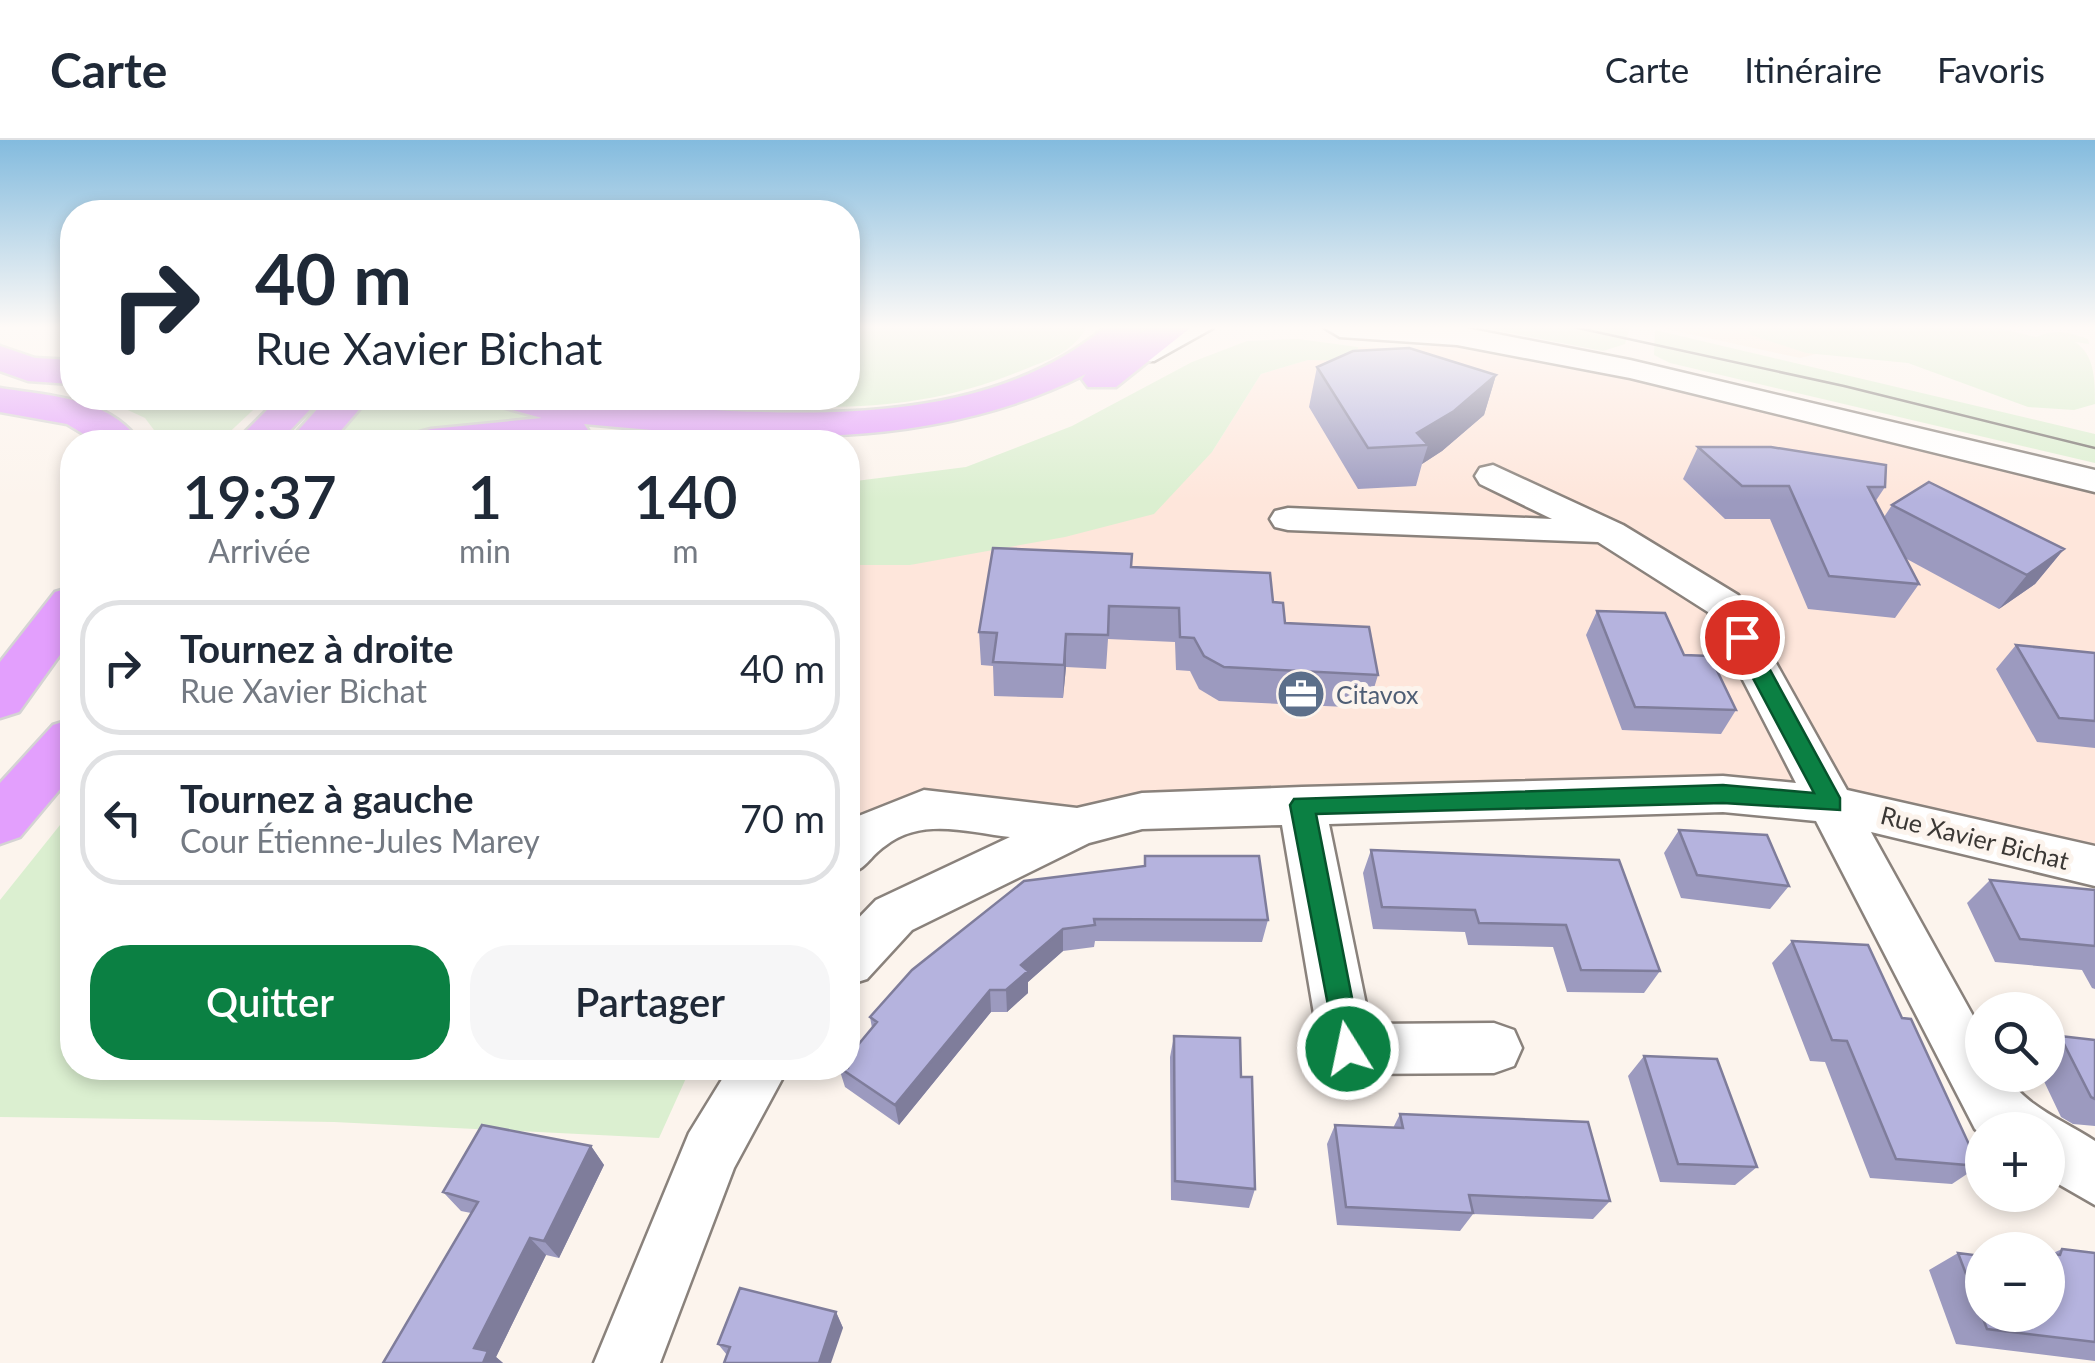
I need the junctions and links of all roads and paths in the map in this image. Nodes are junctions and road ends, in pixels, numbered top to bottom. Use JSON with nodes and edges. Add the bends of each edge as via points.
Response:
{"nodes":[{"id":1,"x":1031,"y":385,"type":"edge"},
{"id":2,"x":1082,"y":385,"type":"edge"},
{"id":3,"x":1694,"y":385,"type":"edge"},
{"id":4,"x":0,"y":400,"type":"edge"},
{"id":5,"x":289,"y":410,"type":"edge"},
{"id":6,"x":339,"y":410,"type":"edge"},
{"id":7,"x":578,"y":410,"type":"edge"},
{"id":8,"x":110,"y":430,"type":"edge"},
{"id":9,"x":268,"y":430,"type":"edge"},
{"id":10,"x":321,"y":430,"type":"edge"},
{"id":11,"x":532,"y":430,"type":"edge"},
{"id":12,"x":559,"y":430,"type":"edge"},
{"id":13,"x":860,"y":447,"type":"edge"},
{"id":14,"x":1492,"y":476,"type":"dead end"},
{"id":15,"x":2095,"y":481,"type":"edge"},
{"id":16,"x":1288,"y":519,"type":"dead end"},
{"id":17,"x":1610,"y":533,"type":"junction"},
{"id":18,"x":60,"y":619,"type":"edge"},
{"id":19,"x":60,"y":638,"type":"edge"},
{"id":20,"x":0,"y":701,"type":"edge"},
{"id":21,"x":60,"y":723,"type":"edge"},
{"id":22,"x":60,"y":753,"type":"edge"},
{"id":23,"x":0,"y":791,"type":"edge"},
{"id":24,"x":1831,"y":804,"type":"junction"},
{"id":25,"x":1302,"y":805,"type":"junction"},
{"id":26,"x":0,"y":822,"type":"edge"},
{"id":27,"x":1077,"y":827,"type":"junction"},
{"id":28,"x":860,"y":835,"type":"edge"},
{"id":29,"x":2095,"y":866,"type":"edge"},
{"id":30,"x":860,"y":950,"type":"edge"},
{"id":31,"x":1494,"y":1048,"type":"dead end"},
{"id":32,"x":753,"y":1080,"type":"edge"},
{"id":33,"x":1998,"y":1112,"type":"edge"},
{"id":34,"x":2065,"y":1155,"type":"edge"},
{"id":35,"x":2095,"y":1174,"type":"edge"},
{"id":36,"x":627,"y":1363,"type":"edge"}],
"edges":[{"from":1,"to":7,"type":"highway","via":[[947,414],[894,423],[732,423]]},
{"from":2,"to":13,"type":"highway","via":[[988,427],[904,445]]},
{"from":3,"to":15,"type":"street"},
{"from":4,"to":8,"type":"highway","via":[[82,416]]},
{"from":5,"to":9,"type":"highway"},
{"from":6,"to":10,"type":"highway"},
{"from":11,"to":12,"type":"highway"},
{"from":14,"to":17,"type":"street"},
{"from":16,"to":17,"type":"street"},
{"from":17,"to":24,"type":"street","via":[[1724,604]]},
{"from":18,"to":20,"type":"highway"},
{"from":19,"to":20,"type":"highway"},
{"from":21,"to":23,"type":"highway"},
{"from":22,"to":26,"type":"highway"},
{"from":24,"to":25,"type":"street","name":"Rue Xavier Bichat","via":[[1723,794]]},
{"from":24,"to":29,"type":"street","name":"Rue Xavier Bichat"},
{"from":24,"to":33,"type":"street"},
{"from":25,"to":27,"type":"street","name":"Rue Xavier Bichat","via":[[1142,811]]},
{"from":25,"to":31,"type":"street","via":[[1348,1049]]},
{"from":27,"to":28,"type":"street","name":"Rue Xavier Bichat","via":[[924,808]]},
{"from":27,"to":30,"type":"street","name":"Rue Xavier Bichat","via":[[894,915]]},
{"from":32,"to":36,"type":"street","via":[[710,1153]]},
{"from":34,"to":35,"type":"street"}]}
